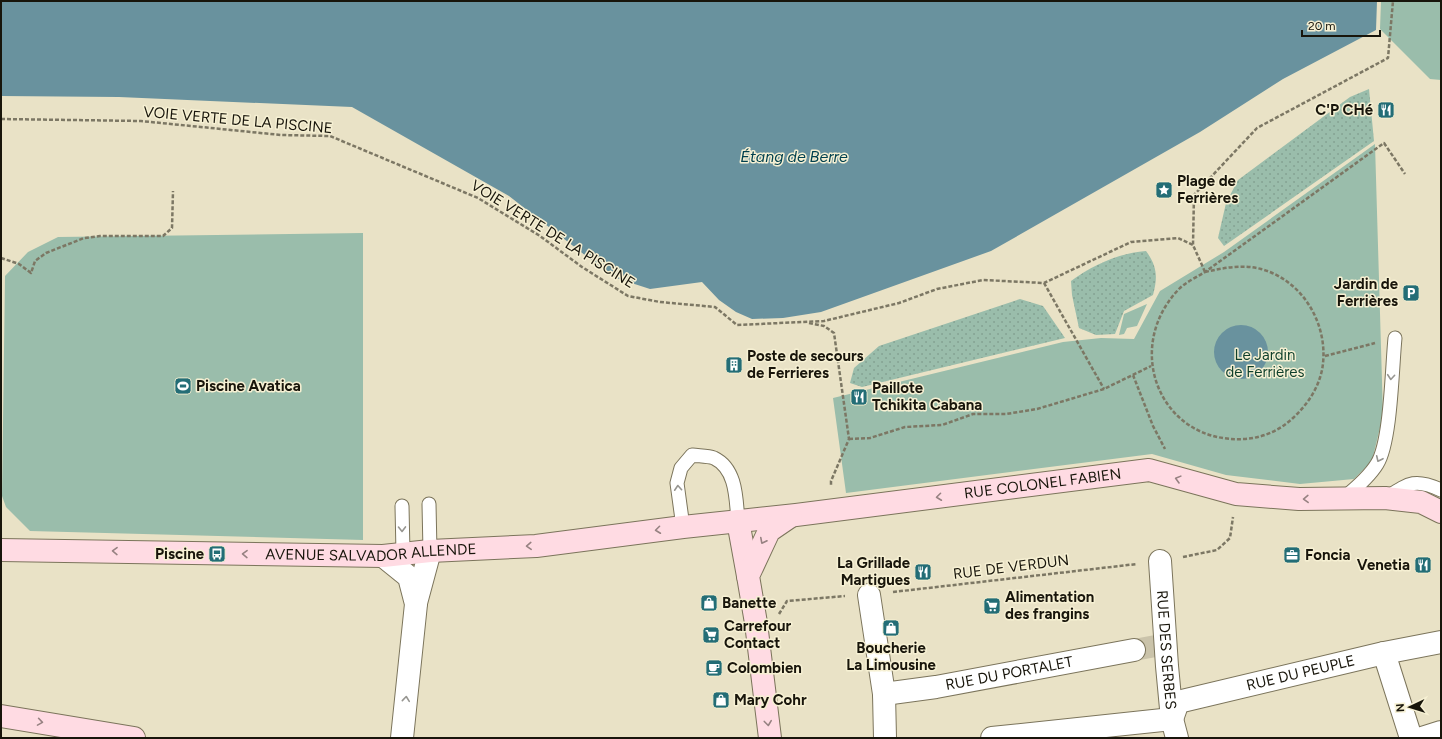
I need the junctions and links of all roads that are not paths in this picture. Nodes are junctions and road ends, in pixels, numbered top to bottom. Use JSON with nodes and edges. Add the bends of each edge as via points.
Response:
{"nodes":[{"id":1,"x":1395,"y":338,"type":"road end"},
{"id":2,"x":1441,"y":490,"type":"edge"},
{"id":3,"x":1345,"y":498,"type":"junction"},
{"id":4,"x":1385,"y":498,"type":"junction"},
{"id":5,"x":429,"y":504,"type":"dead end"},
{"id":6,"x":402,"y":506,"type":"dead end"},
{"id":7,"x":1441,"y":512,"type":"edge"},
{"id":8,"x":792,"y":516,"type":"junction"},
{"id":9,"x":738,"y":521,"type":"junction"},
{"id":10,"x":683,"y":527,"type":"junction"},
{"id":11,"x":1,"y":550,"type":"edge"},
{"id":12,"x":430,"y":551,"type":"junction"},
{"id":13,"x":393,"y":554,"type":"junction"},
{"id":14,"x":1160,"y":561,"type":"road end"},
{"id":15,"x":748,"y":576,"type":"junction"},
{"id":16,"x":869,"y":594,"type":"road end"},
{"id":17,"x":416,"y":604,"type":"junction"},
{"id":18,"x":1441,"y":642,"type":"edge"},
{"id":19,"x":1134,"y":650,"type":"tunnel mouth"},
{"id":20,"x":1384,"y":653,"type":"junction"},
{"id":21,"x":884,"y":694,"type":"junction"},
{"id":22,"x":1,"y":716,"type":"edge"},
{"id":23,"x":1175,"y":729,"type":"edge"},
{"id":24,"x":1441,"y":732,"type":"edge"},
{"id":25,"x":134,"y":738,"type":"edge"},
{"id":26,"x":402,"y":738,"type":"edge"},
{"id":27,"x":770,"y":738,"type":"edge"},
{"id":28,"x":885,"y":738,"type":"edge"},
{"id":29,"x":992,"y":738,"type":"edge"},
{"id":30,"x":1411,"y":738,"type":"edge"},
{"id":31,"x":1422,"y":738,"type":"edge"}],
"edges":[{"from":1,"to":3,"type":"lane","one_way":true,"via":[[1388,421],[1382,454],[1376,465]]},
{"from":2,"to":4,"type":"lane","via":[[1427,484],[1408,484]]},
{"from":3,"to":4,"type":"main road","name":"RUE COLONEL FABIEN"},
{"from":3,"to":8,"type":"main road","name":"RUE COLONEL FABIEN","one_way":true,"via":[[1299,499],[1236,494],[1149,470]]},
{"from":4,"to":7,"type":"main road","name":"RUE COLONEL FABIEN","via":[[1421,502]]},
{"from":5,"to":12,"type":"lane"},
{"from":6,"to":13,"type":"lane","one_way":true},
{"from":8,"to":9,"type":"main road","name":"RUE COLONEL FABIEN"},
{"from":8,"to":15,"type":"main road","one_way":true,"via":[[768,531]]},
{"from":9,"to":10,"type":"main road","name":"AVENUE SALVADOR ALLENDE"},
{"from":10,"to":9,"type":"lane","one_way":true,"via":[[677,483],[681,468],[692,455],[714,458],[726,467],[735,487]]},
{"from":9,"to":15,"type":"main road"},
{"from":10,"to":12,"type":"main road","name":"AVENUE SALVADOR ALLENDE","one_way":true,"via":[[536,546]]},
{"from":13,"to":11,"type":"main road","name":"AVENUE SALVADOR ALLENDE","one_way":true},
{"from":12,"to":13,"type":"main road","name":"AVENUE SALVADOR ALLENDE"},
{"from":12,"to":17,"type":"street"},
{"from":13,"to":17,"type":"street","via":[[409,577]]},
{"from":14,"to":23,"type":"street","name":"RUE DES SERBES","via":[[1163,644]]},
{"from":15,"to":27,"type":"main road","one_way":true},
{"from":16,"to":21,"type":"street"},
{"from":26,"to":17,"type":"street","one_way":true},
{"from":18,"to":20,"type":"street","name":"RUE DU PEUPLE"},
{"from":19,"to":21,"type":"street","name":"RUE DU PORTALET","via":[[936,687]]},
{"from":20,"to":23,"type":"street","name":"RUE DU PEUPLE","via":[[1178,702]]},
{"from":20,"to":30,"type":"street"},
{"from":21,"to":28,"type":"street"},
{"from":22,"to":25,"type":"main road","one_way":true},
{"from":23,"to":29,"type":"street"},
{"from":24,"to":31,"type":"street"}]}
